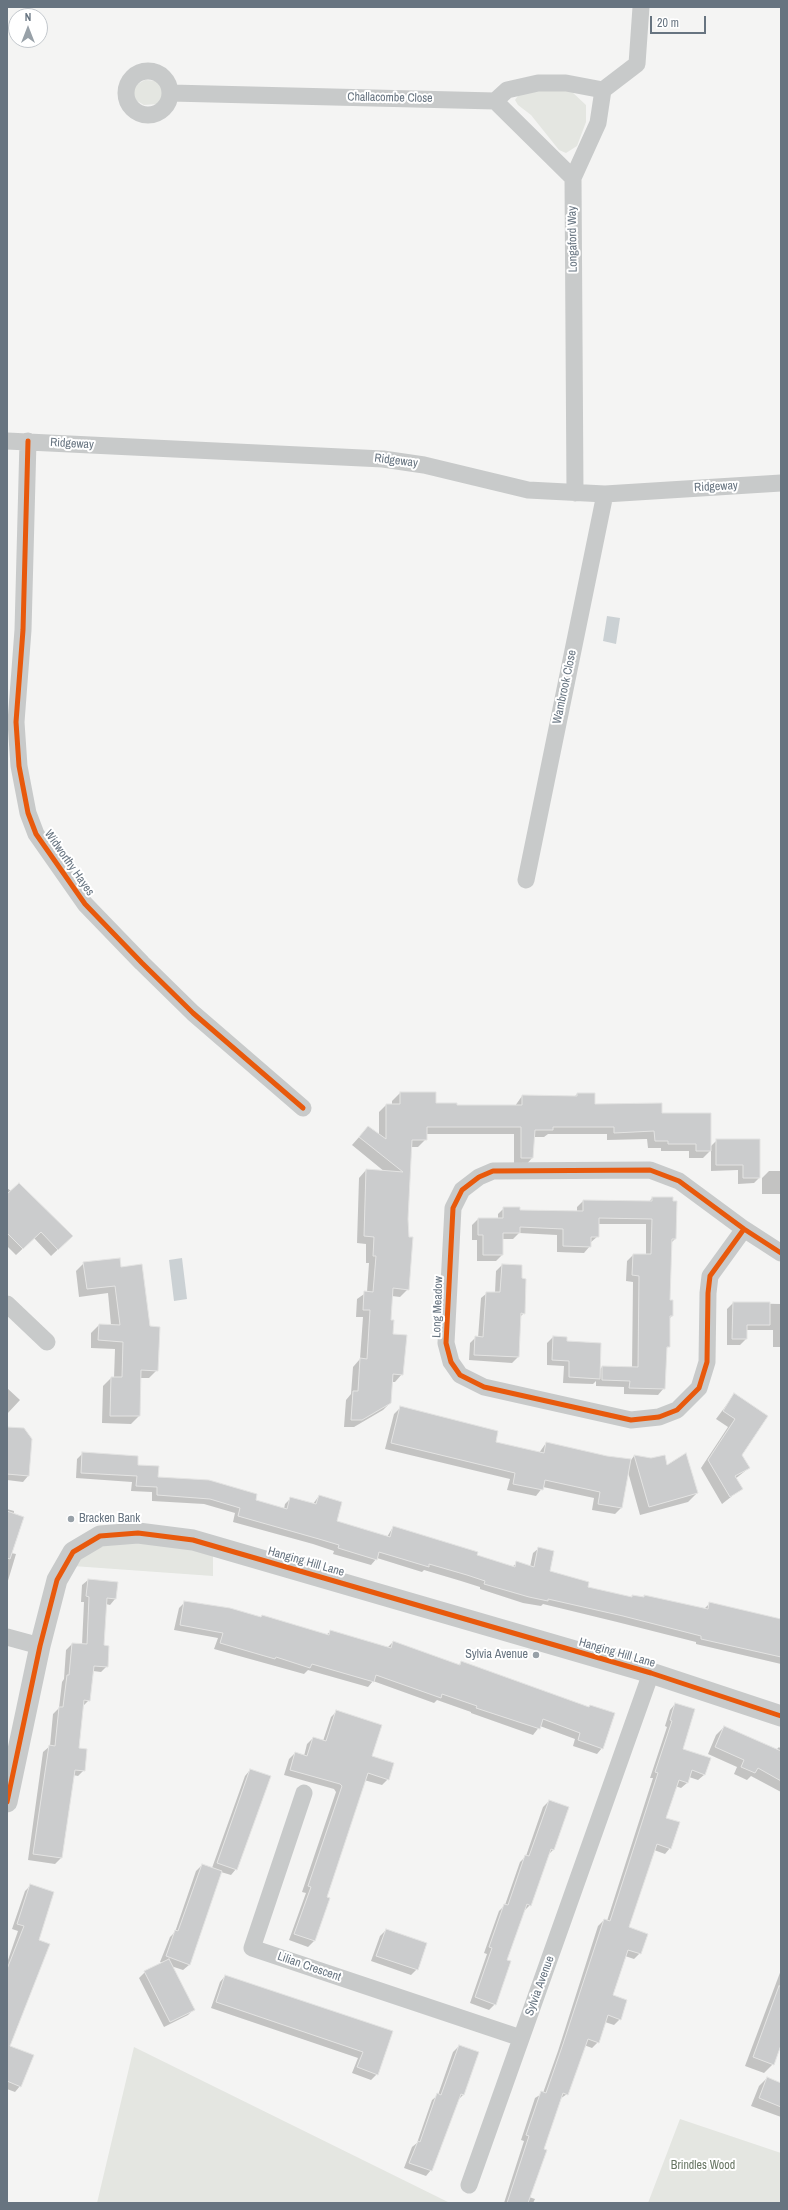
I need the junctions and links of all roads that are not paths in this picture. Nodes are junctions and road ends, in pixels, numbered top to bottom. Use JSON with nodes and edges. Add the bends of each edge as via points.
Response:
{"nodes":[{"id":1,"x":641,"y":7,"type":"edge"},
{"id":2,"x":603,"y":90,"type":"junction"},
{"id":3,"x":170,"y":93,"type":"dead end"},
{"id":4,"x":495,"y":101,"type":"junction"},
{"id":5,"x":573,"y":178,"type":"junction"},
{"id":6,"x":7,"y":441,"type":"edge"},
{"id":7,"x":28,"y":441,"type":"junction"},
{"id":8,"x":781,"y":483,"type":"edge"},
{"id":9,"x":575,"y":493,"type":"junction"},
{"id":10,"x":605,"y":494,"type":"junction"},
{"id":11,"x":526,"y":880,"type":"dead end"},
{"id":12,"x":303,"y":1108,"type":"dead end"},
{"id":13,"x":744,"y":1229,"type":"junction"},
{"id":14,"x":781,"y":1253,"type":"edge"},
{"id":15,"x":7,"y":1304,"type":"edge"},
{"id":16,"x":47,"y":1342,"type":"dead end"},
{"id":17,"x":7,"y":1637,"type":"edge"},
{"id":18,"x":40,"y":1646,"type":"junction"},
{"id":19,"x":651,"y":1673,"type":"junction"},
{"id":20,"x":781,"y":1716,"type":"edge"},
{"id":21,"x":304,"y":1793,"type":"dead end"},
{"id":22,"x":7,"y":1802,"type":"edge"},
{"id":23,"x":521,"y":2038,"type":"junction"},
{"id":24,"x":469,"y":2185,"type":"dead end"}],
"edges":[{"from":1,"to":2,"type":"street","via":[[637,64]]},
{"from":2,"to":4,"type":"street","via":[[566,83],[538,83],[507,90]]},
{"from":2,"to":5,"type":"street","name":"Longaford Way","via":[[598,123]]},
{"from":3,"to":4,"type":"street","name":"Challacombe Close"},
{"from":4,"to":5,"type":"street"},
{"from":5,"to":9,"type":"street","name":"Longaford Way"},
{"from":6,"to":7,"type":"street","name":"Ridgeway"},
{"from":7,"to":9,"type":"street","name":"Ridgeway","via":[[383,458],[424,465],[528,490]]},
{"from":7,"to":12,"type":"street","name":"Widworthy Hayes","via":[[23,630],[16,722],[19,766],[28,813],[36,834],[85,904],[193,1013]]},
{"from":8,"to":10,"type":"street","name":"Ridgeway"},
{"from":9,"to":10,"type":"street","name":"Ridgeway"},
{"from":10,"to":11,"type":"street","name":"Wambrook Close"},
{"from":13,"to":13,"type":"street","name":"Long Meadow","via":[[679,1181],[650,1170],[493,1171],[479,1177],[462,1190],[453,1208],[446,1343],[451,1362],[460,1375],[484,1387],[631,1420],[658,1418],[678,1410],[699,1388],[708,1362],[710,1276]]},
{"from":13,"to":14,"type":"street","name":"Long Meadow"},
{"from":15,"to":16,"type":"street"},
{"from":17,"to":18,"type":"street"},
{"from":18,"to":19,"type":"street","name":"Hanging Hill Lane","via":[[57,1580],[73,1552],[100,1536],[138,1534],[193,1540]]},
{"from":18,"to":22,"type":"street","name":"Hanging Hill Lane"},
{"from":19,"to":20,"type":"street","name":"Hanging Hill Lane"},
{"from":19,"to":23,"type":"street","name":"Sylvia Avenue"},
{"from":21,"to":23,"type":"street","name":"Lilian Crescent","via":[[252,1948]]},
{"from":23,"to":24,"type":"street","name":"Sylvia Avenue"}]}
